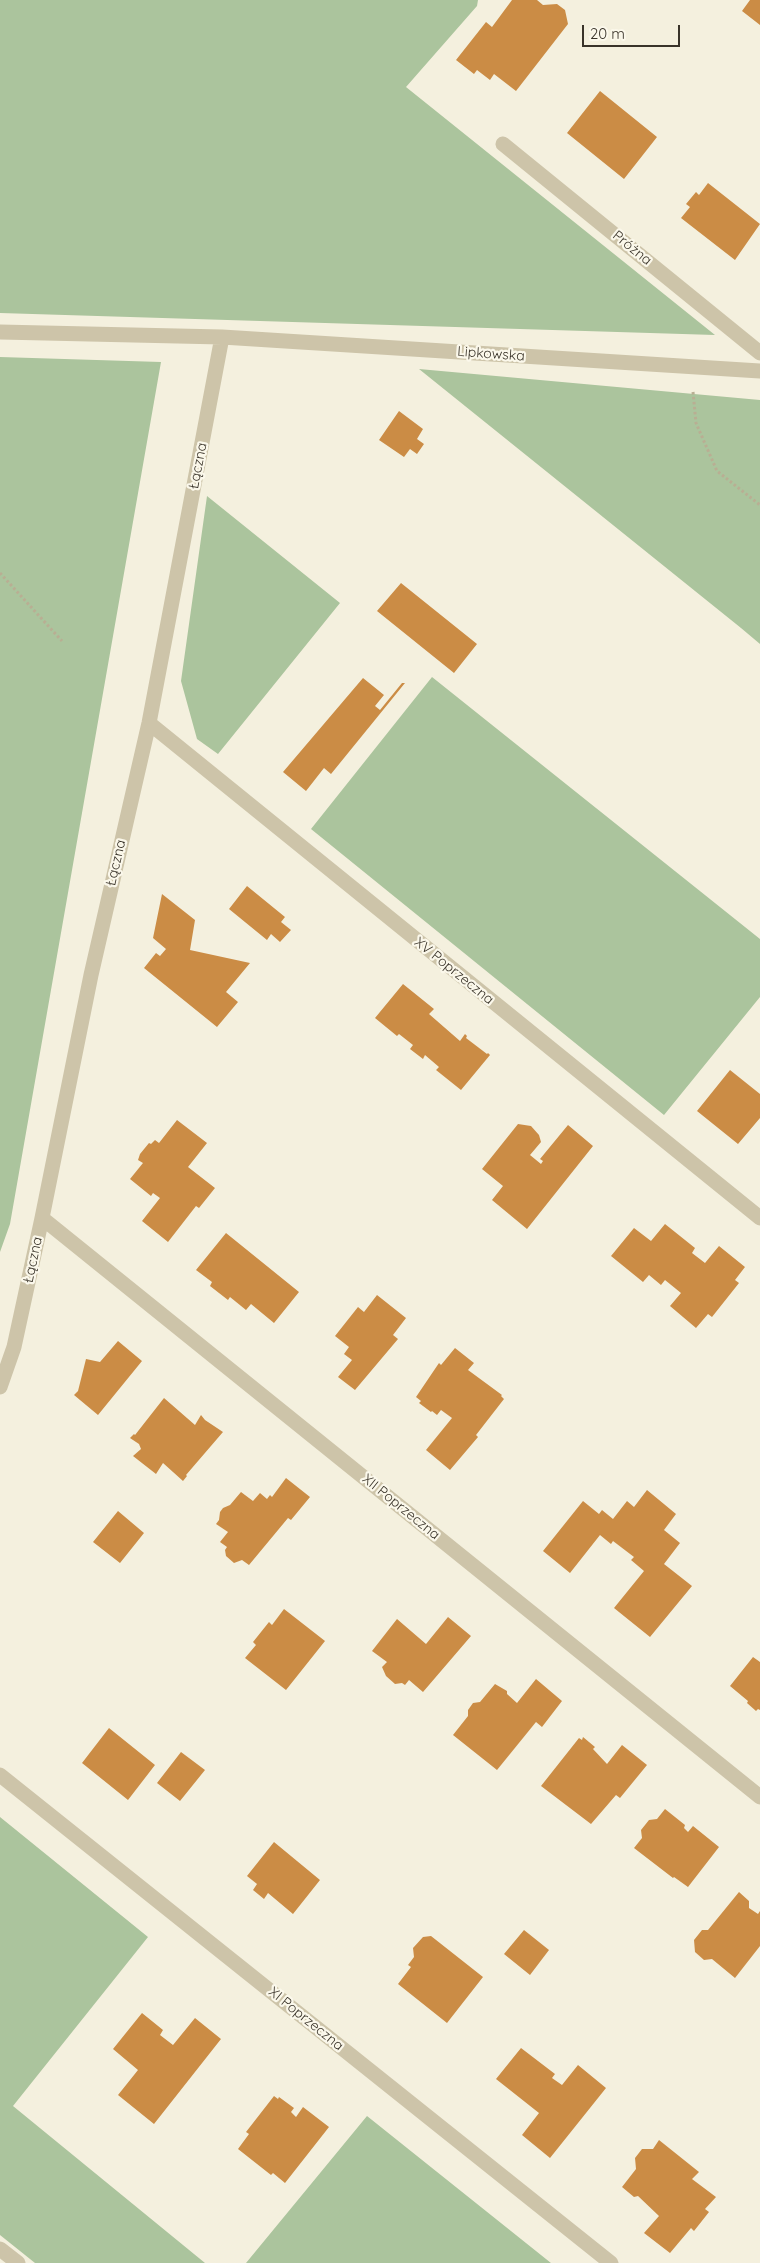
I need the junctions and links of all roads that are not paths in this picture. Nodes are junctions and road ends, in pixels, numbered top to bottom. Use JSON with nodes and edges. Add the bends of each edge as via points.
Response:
{"nodes":[{"id":1,"x":503,"y":144,"type":"dead end"},
{"id":2,"x":0,"y":332,"type":"edge"},
{"id":3,"x":222,"y":337,"type":"junction"},
{"id":4,"x":760,"y":352,"type":"edge"},
{"id":5,"x":760,"y":371,"type":"edge"},
{"id":6,"x":149,"y":723,"type":"junction"},
{"id":7,"x":42,"y":1218,"type":"junction"},
{"id":8,"x":760,"y":1218,"type":"edge"},
{"id":9,"x":0,"y":1387,"type":"edge"},
{"id":10,"x":0,"y":1775,"type":"edge"},
{"id":11,"x":760,"y":1797,"type":"edge"},
{"id":12,"x":0,"y":2249,"type":"edge"},
{"id":13,"x":18,"y":2263,"type":"edge"},
{"id":14,"x":612,"y":2263,"type":"edge"}],
"edges":[{"from":1,"to":4,"type":"street","name":"Próżna"},
{"from":2,"to":3,"type":"street","name":"Lipkowska"},
{"from":3,"to":5,"type":"street","name":"Lipkowska"},
{"from":3,"to":6,"type":"street","name":"Łączna"},
{"from":6,"to":7,"type":"street","name":"Łączna","via":[[91,975]]},
{"from":6,"to":8,"type":"street","name":"XV Poprzeczna"},
{"from":7,"to":9,"type":"street","name":"Łączna","via":[[14,1346]]},
{"from":7,"to":11,"type":"street","name":"XII Poprzeczna"},
{"from":10,"to":14,"type":"street","name":"XI Poprzeczna"},
{"from":12,"to":13,"type":"street"}]}
